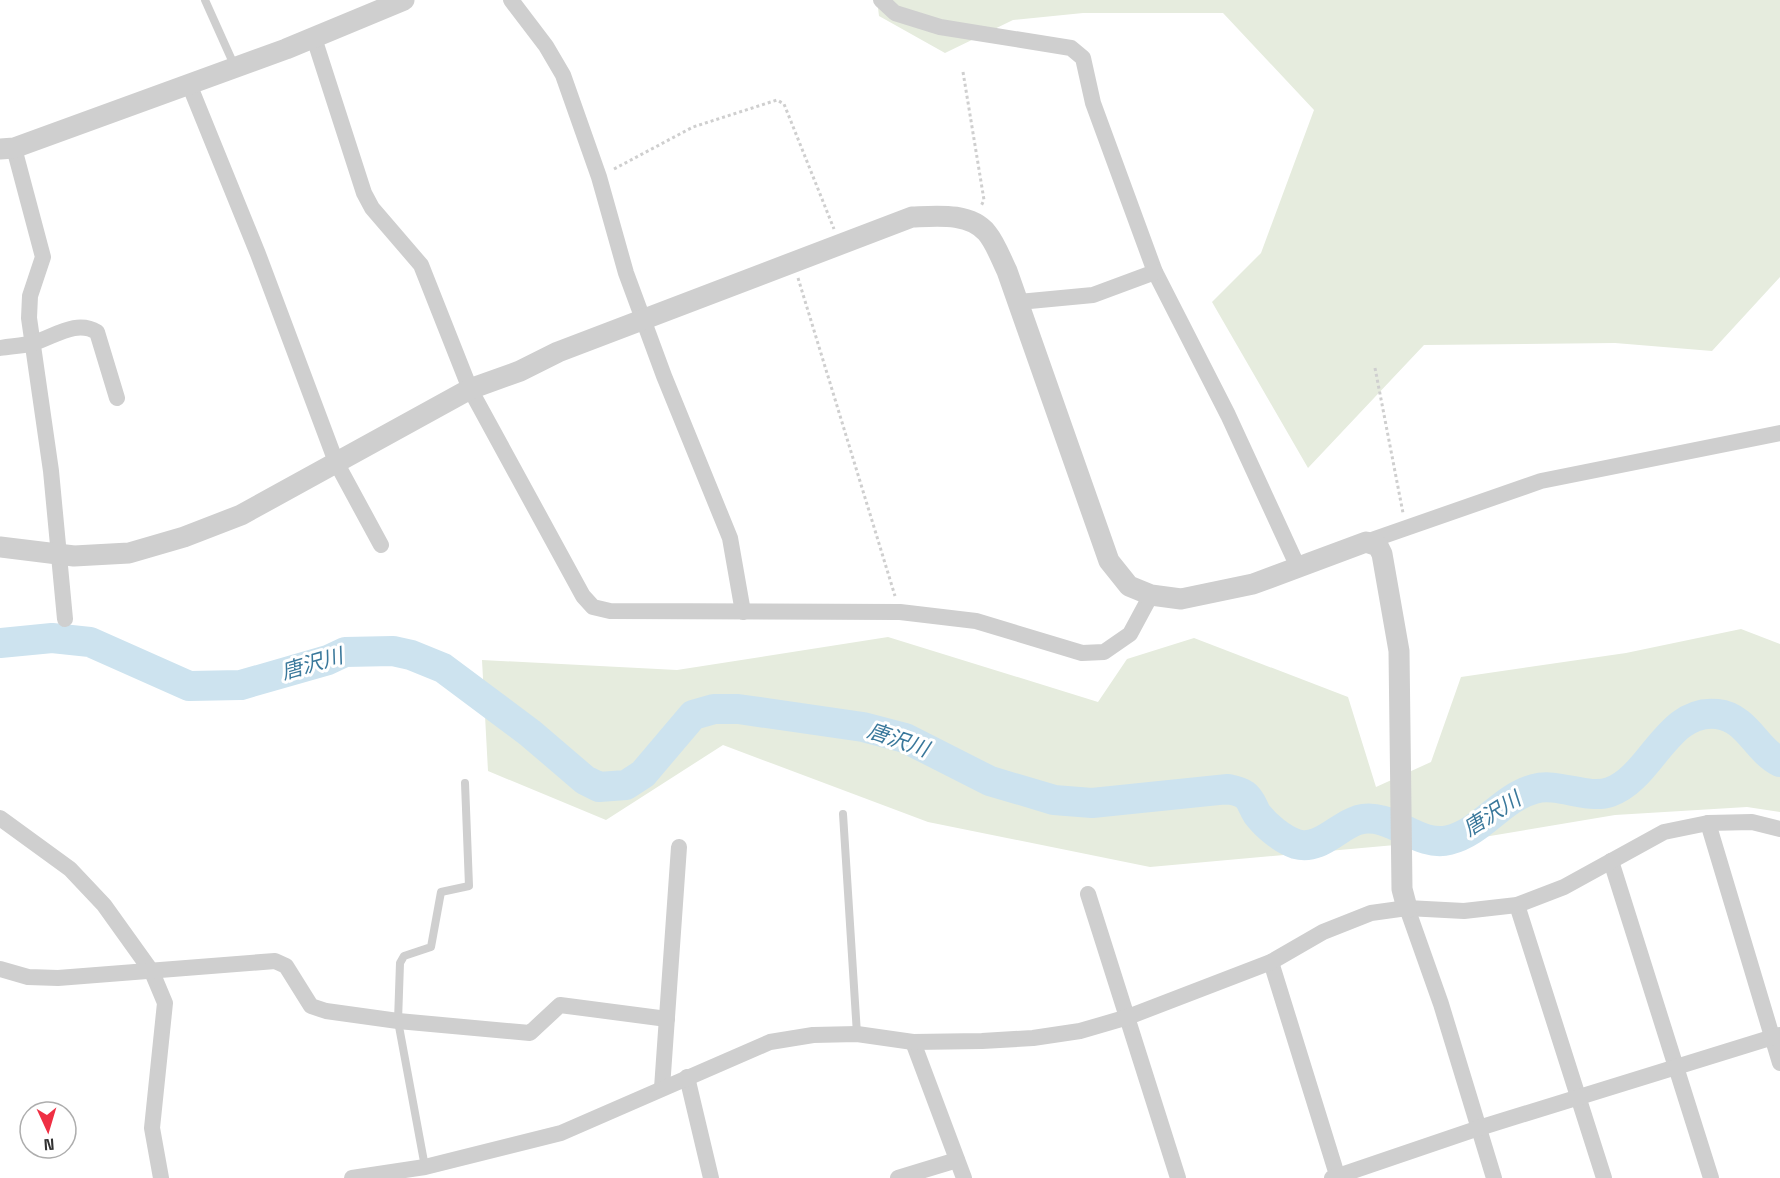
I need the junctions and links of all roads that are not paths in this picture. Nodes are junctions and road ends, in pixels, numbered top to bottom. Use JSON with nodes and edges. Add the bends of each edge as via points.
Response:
{"nodes":[{"id":1,"x":205,"y":0,"type":"edge"},
{"id":2,"x":404,"y":0,"type":"edge"},
{"id":3,"x":511,"y":0,"type":"edge"},
{"id":4,"x":881,"y":0,"type":"edge"},
{"id":5,"x":314,"y":38,"type":"junction"},
{"id":6,"x":235,"y":68,"type":"junction"},
{"id":7,"x":189,"y":84,"type":"junction"},
{"id":8,"x":7,"y":148,"type":"edge"},
{"id":9,"x":1155,"y":272,"type":"junction"},
{"id":10,"x":1019,"y":302,"type":"junction"},
{"id":11,"x":644,"y":319,"type":"junction"},
{"id":12,"x":33,"y":343,"type":"junction"},
{"id":13,"x":0,"y":348,"type":"edge"},
{"id":14,"x":471,"y":389,"type":"junction"},
{"id":15,"x":117,"y":398,"type":"dead end"},
{"id":16,"x":1780,"y":433,"type":"edge"},
{"id":17,"x":336,"y":462,"type":"junction"},
{"id":18,"x":1366,"y":542,"type":"junction"},
{"id":19,"x":381,"y":544,"type":"dead end"},
{"id":20,"x":0,"y":547,"type":"edge"},
{"id":21,"x":57,"y":554,"type":"junction"},
{"id":22,"x":1297,"y":565,"type":"junction"},
{"id":23,"x":1151,"y":595,"type":"junction"},
{"id":24,"x":743,"y":612,"type":"junction"},
{"id":25,"x":65,"y":619,"type":"dead end"},
{"id":26,"x":465,"y":783,"type":"dead end"},
{"id":27,"x":843,"y":814,"type":"dead end"},
{"id":28,"x":0,"y":818,"type":"edge"},
{"id":29,"x":1708,"y":823,"type":"junction"},
{"id":30,"x":1780,"y":829,"type":"edge"},
{"id":31,"x":679,"y":847,"type":"dead end"},
{"id":32,"x":1611,"y":861,"type":"junction"},
{"id":33,"x":1088,"y":894,"type":"dead end"},
{"id":34,"x":1517,"y":906,"type":"junction"},
{"id":35,"x":1407,"y":908,"type":"junction"},
{"id":36,"x":1271,"y":962,"type":"junction"},
{"id":37,"x":0,"y":969,"type":"edge"},
{"id":38,"x":152,"y":972,"type":"junction"},
{"id":39,"x":1128,"y":1017,"type":"junction"},
{"id":40,"x":667,"y":1018,"type":"junction"},
{"id":41,"x":398,"y":1021,"type":"junction"},
{"id":42,"x":858,"y":1034,"type":"junction"},
{"id":43,"x":1776,"y":1036,"type":"edge"},
{"id":44,"x":913,"y":1042,"type":"junction"},
{"id":45,"x":1780,"y":1064,"type":"edge"},
{"id":46,"x":1676,"y":1067,"type":"junction"},
{"id":47,"x":687,"y":1077,"type":"junction"},
{"id":48,"x":662,"y":1088,"type":"junction"},
{"id":49,"x":1579,"y":1097,"type":"junction"},
{"id":50,"x":1479,"y":1128,"type":"junction"},
{"id":51,"x":957,"y":1160,"type":"junction"},
{"id":52,"x":425,"y":1167,"type":"junction"},
{"id":53,"x":1336,"y":1177,"type":"edge"},
{"id":54,"x":161,"y":1178,"type":"edge"},
{"id":55,"x":352,"y":1178,"type":"edge"},
{"id":56,"x":711,"y":1178,"type":"edge"},
{"id":57,"x":898,"y":1178,"type":"edge"},
{"id":58,"x":964,"y":1178,"type":"edge"},
{"id":59,"x":1178,"y":1178,"type":"edge"},
{"id":60,"x":1494,"y":1178,"type":"edge"},
{"id":61,"x":1604,"y":1178,"type":"edge"},
{"id":62,"x":1712,"y":1178,"type":"edge"}],
"edges":[{"from":1,"to":6,"type":"lane"},
{"from":2,"to":5,"type":"street"},
{"from":3,"to":11,"type":"street","via":[[546,46],[562,75]]},
{"from":4,"to":9,"type":"street","via":[[895,13],[940,27],[1071,48],[1083,58],[1093,102]]},
{"from":5,"to":6,"type":"street"},
{"from":5,"to":14,"type":"street","via":[[364,193],[372,208],[421,264]]},
{"from":6,"to":7,"type":"street"},
{"from":7,"to":8,"type":"street"},
{"from":7,"to":17,"type":"street"},
{"from":8,"to":12,"type":"street","via":[[43,257],[30,296]]},
{"from":9,"to":10,"type":"street","via":[[1093,295]]},
{"from":9,"to":22,"type":"street","via":[[1228,415]]},
{"from":10,"to":11,"type":"street","via":[[988,234],[974,222],[941,215],[912,217]]},
{"from":10,"to":23,"type":"street","via":[[1109,561],[1129,586]]},
{"from":11,"to":14,"type":"street"},
{"from":11,"to":24,"type":"street","via":[[730,538]]},
{"from":12,"to":13,"type":"street"},
{"from":12,"to":15,"type":"street","via":[[77,327],[97,332]]},
{"from":12,"to":21,"type":"street","via":[[51,471]]},
{"from":14,"to":17,"type":"street"},
{"from":14,"to":24,"type":"street","via":[[583,596],[593,607],[610,611]]},
{"from":16,"to":18,"type":"street","via":[[1541,481]]},
{"from":17,"to":19,"type":"street"},
{"from":17,"to":21,"type":"street","via":[[242,515],[184,537],[129,553]]},
{"from":18,"to":22,"type":"street"},
{"from":18,"to":35,"type":"street","via":[[1378,546],[1382,554],[1399,651],[1402,889]]},
{"from":20,"to":21,"type":"street"},
{"from":21,"to":25,"type":"street"},
{"from":22,"to":23,"type":"street","via":[[1253,584],[1181,599]]},
{"from":23,"to":24,"type":"street","via":[[1130,634],[1104,652],[1082,653],[976,621],[900,612]]},
{"from":26,"to":41,"type":"lane","via":[[469,886],[441,892],[431,947],[404,956],[400,963]]},
{"from":27,"to":42,"type":"lane"},
{"from":28,"to":38,"type":"street","via":[[70,869],[104,905]]},
{"from":29,"to":30,"type":"street","via":[[1752,822]]},
{"from":29,"to":32,"type":"street","via":[[1664,832]]},
{"from":29,"to":43,"type":"street"},
{"from":31,"to":40,"type":"street"},
{"from":32,"to":34,"type":"street","via":[[1564,887]]},
{"from":32,"to":46,"type":"street"},
{"from":33,"to":39,"type":"street"},
{"from":34,"to":35,"type":"street","via":[[1464,911]]},
{"from":34,"to":49,"type":"street"},
{"from":35,"to":36,"type":"street","via":[[1371,913],[1333,928]]},
{"from":35,"to":50,"type":"street","via":[[1442,1004]]},
{"from":36,"to":39,"type":"street"},
{"from":36,"to":53,"type":"street"},
{"from":37,"to":38,"type":"street","via":[[28,977],[57,978]]},
{"from":38,"to":41,"type":"street","via":[[275,961],[286,966],[311,1006]]},
{"from":38,"to":54,"type":"street","via":[[165,1003],[152,1128]]},
{"from":39,"to":44,"type":"street","via":[[1080,1031],[1033,1038]]},
{"from":39,"to":59,"type":"street"},
{"from":40,"to":41,"type":"street","via":[[560,1005],[530,1034]]},
{"from":40,"to":48,"type":"street"},
{"from":41,"to":52,"type":"lane"},
{"from":42,"to":44,"type":"street"},
{"from":42,"to":47,"type":"street","via":[[813,1035],[770,1042]]},
{"from":43,"to":45,"type":"street"},
{"from":43,"to":46,"type":"street"},
{"from":44,"to":51,"type":"street"},
{"from":46,"to":49,"type":"street"},
{"from":46,"to":62,"type":"street"},
{"from":47,"to":48,"type":"street"},
{"from":47,"to":56,"type":"street"},
{"from":48,"to":52,"type":"street","via":[[561,1133]]},
{"from":49,"to":50,"type":"street"},
{"from":49,"to":61,"type":"street"},
{"from":50,"to":53,"type":"street"},
{"from":50,"to":60,"type":"street"},
{"from":51,"to":57,"type":"street"},
{"from":51,"to":58,"type":"street"},
{"from":52,"to":55,"type":"street"}]}
